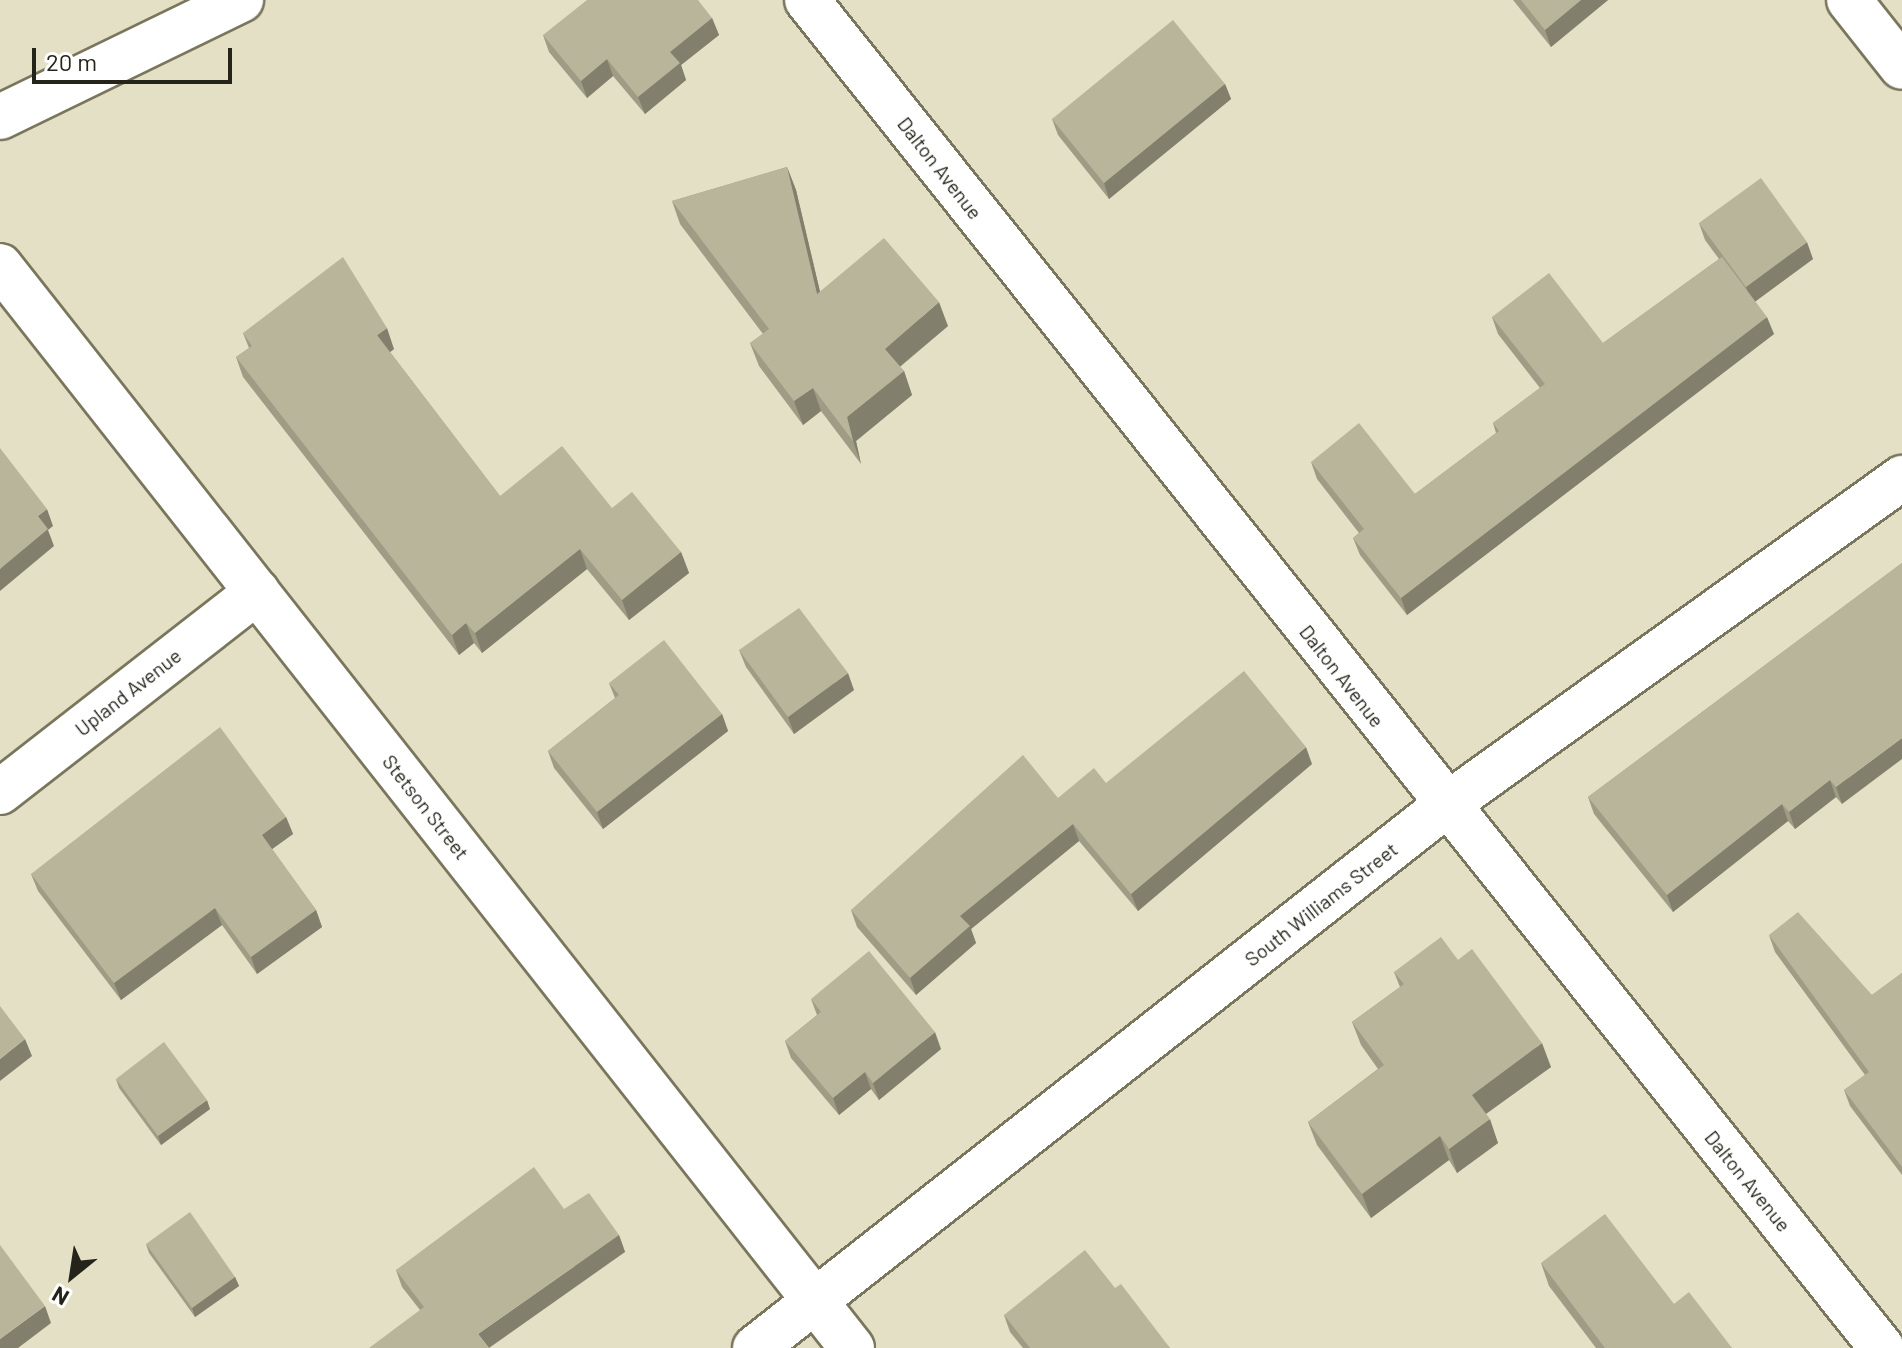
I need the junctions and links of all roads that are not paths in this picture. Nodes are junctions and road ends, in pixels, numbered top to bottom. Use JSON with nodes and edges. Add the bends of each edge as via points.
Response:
{"nodes":[{"id":1,"x":241,"y":0,"type":"edge"},
{"id":2,"x":807,"y":0,"type":"edge"},
{"id":3,"x":1849,"y":0,"type":"edge"},
{"id":4,"x":1902,"y":67,"type":"edge"},
{"id":5,"x":0,"y":117,"type":"edge"},
{"id":6,"x":0,"y":266,"type":"edge"},
{"id":7,"x":1902,"y":478,"type":"edge"},
{"id":8,"x":257,"y":592,"type":"junction"},
{"id":9,"x":0,"y":792,"type":"edge"},
{"id":10,"x":1445,"y":806,"type":"junction"},
{"id":11,"x":815,"y":1301,"type":"junction"},
{"id":12,"x":755,"y":1348,"type":"edge"},
{"id":13,"x":852,"y":1348,"type":"edge"},
{"id":14,"x":1882,"y":1348,"type":"edge"}],
"edges":[{"from":1,"to":5,"type":"street"},
{"from":2,"to":10,"type":"street","name":"Dalton Avenue"},
{"from":3,"to":4,"type":"street"},
{"from":6,"to":8,"type":"street","name":"Stetson Street"},
{"from":7,"to":10,"type":"street","name":"South Williams Street"},
{"from":8,"to":9,"type":"street","name":"Upland Avenue"},
{"from":8,"to":11,"type":"street","name":"Stetson Street"},
{"from":10,"to":11,"type":"street","name":"South Williams Street"},
{"from":10,"to":14,"type":"street","name":"Dalton Avenue"},
{"from":11,"to":12,"type":"street","name":"South Williams Street"},
{"from":11,"to":13,"type":"street","name":"Stetson Street"}]}
